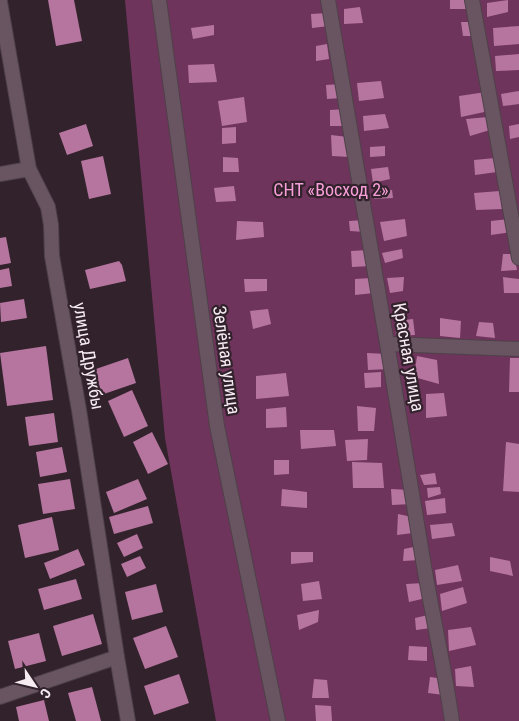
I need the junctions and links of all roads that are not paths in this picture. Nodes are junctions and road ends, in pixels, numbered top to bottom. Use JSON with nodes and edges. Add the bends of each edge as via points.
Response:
{"nodes":[{"id":1,"x":158,"y":0,"type":"edge"},
{"id":2,"x":328,"y":0,"type":"edge"},
{"id":3,"x":472,"y":0,"type":"edge"},
{"id":4,"x":0,"y":2,"type":"edge"},
{"id":5,"x":29,"y":169,"type":"junction"},
{"id":6,"x":0,"y":174,"type":"edge"},
{"id":7,"x":519,"y":258,"type":"edge"},
{"id":8,"x":388,"y":344,"type":"junction"},
{"id":9,"x":519,"y":349,"type":"edge"},
{"id":10,"x":117,"y":657,"type":"junction"},
{"id":11,"x":0,"y":697,"type":"edge"},
{"id":12,"x":128,"y":721,"type":"edge"},
{"id":13,"x":278,"y":721,"type":"edge"},
{"id":14,"x":452,"y":721,"type":"edge"}],
"edges":[{"from":1,"to":13,"type":"street","name":"Зелёная улица","via":[[217,426]]},
{"from":2,"to":8,"type":"street","name":"Красная улица"},
{"from":3,"to":7,"type":"street"},
{"from":4,"to":5,"type":"street","name":"улица Дружбы"},
{"from":5,"to":6,"type":"street"},
{"from":5,"to":10,"type":"street","name":"улица Дружбы","via":[[48,207],[52,256]]},
{"from":8,"to":9,"type":"street"},
{"from":8,"to":14,"type":"street","name":"Красная улица"},
{"from":10,"to":11,"type":"street"},
{"from":10,"to":12,"type":"street","name":"улица Дружбы"}]}
